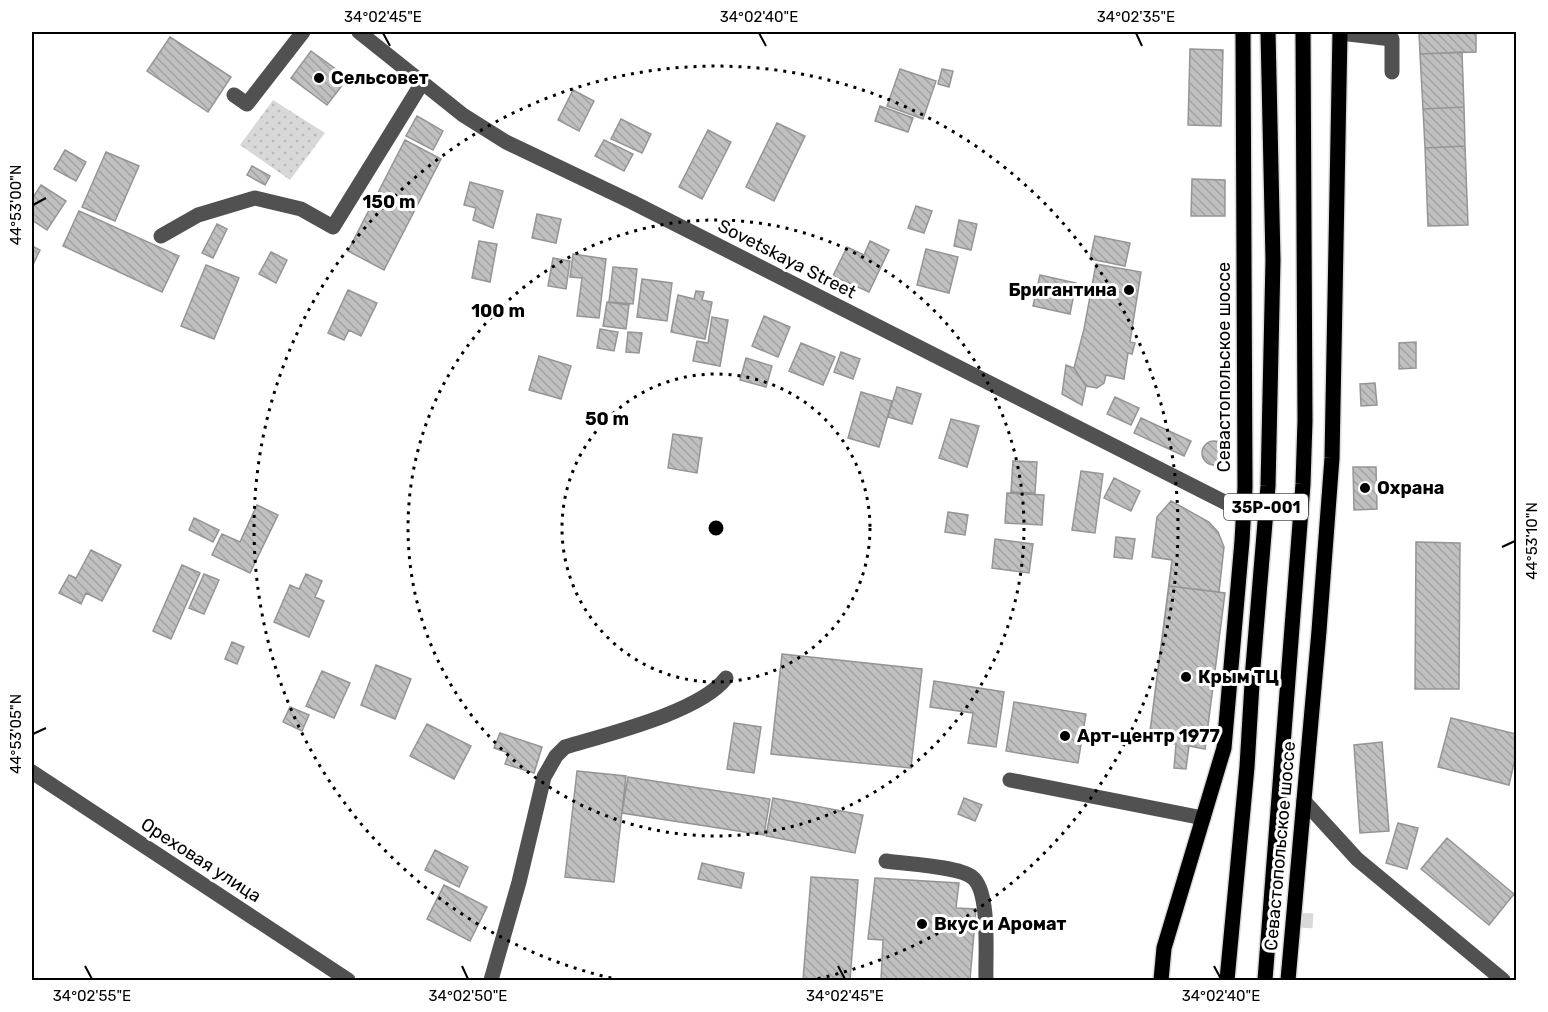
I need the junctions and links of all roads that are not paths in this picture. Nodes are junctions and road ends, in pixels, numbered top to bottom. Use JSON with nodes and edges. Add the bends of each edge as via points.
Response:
{"nodes":[{"id":1,"x":303,"y":32,"type":"edge"},
{"id":2,"x":359,"y":32,"type":"edge"},
{"id":3,"x":1243,"y":32,"type":"edge"},
{"id":4,"x":1268,"y":32,"type":"edge"},
{"id":5,"x":1303,"y":32,"type":"edge"},
{"id":6,"x":1340,"y":32,"type":"edge"},
{"id":7,"x":1392,"y":72,"type":"dead end"},
{"id":8,"x":422,"y":83,"type":"junction"},
{"id":9,"x":234,"y":95,"type":"dead end"},
{"id":10,"x":161,"y":236,"type":"dead end"},
{"id":11,"x":1245,"y":487,"type":"junction"},
{"id":12,"x":1215,"y":496,"type":"junction"},
{"id":13,"x":1244,"y":512,"type":"junction"},
{"id":14,"x":1242,"y":541,"type":"junction"},
{"id":15,"x":726,"y":678,"type":"dead end"},
{"id":16,"x":32,"y":772,"type":"edge"},
{"id":17,"x":1010,"y":780,"type":"dead end"},
{"id":18,"x":1304,"y":801,"type":"junction"},
{"id":19,"x":1203,"y":818,"type":"junction"},
{"id":20,"x":1328,"y":826,"type":"junction"},
{"id":21,"x":1302,"y":833,"type":"junction"},
{"id":22,"x":886,"y":861,"type":"dead end"},
{"id":23,"x":348,"y":981,"type":"edge"},
{"id":24,"x":491,"y":981,"type":"edge"},
{"id":25,"x":986,"y":981,"type":"edge"},
{"id":26,"x":1161,"y":981,"type":"edge"},
{"id":27,"x":1227,"y":981,"type":"edge"},
{"id":28,"x":1265,"y":981,"type":"edge"},
{"id":29,"x":1288,"y":981,"type":"edge"},
{"id":30,"x":1503,"y":981,"type":"edge"}],
"edges":[{"from":1,"to":9,"type":"street","via":[[247,104]]},
{"from":2,"to":8,"type":"street","name":"Sovetskaya Street"},
{"from":3,"to":11,"type":"main road","name":"Севастопольское шоссе"},
{"from":4,"to":27,"type":"main road","number":"35Р-001","via":[[1273,260],[1268,486]]},
{"from":5,"to":28,"type":"main road","number":"35Р-001","via":[[1303,484]]},
{"from":6,"to":7,"type":"street","via":[[1392,39]]},
{"from":6,"to":18,"type":"main road","name":"Севастопольское шоссе","via":[[1332,458]]},
{"from":8,"to":10,"type":"street","via":[[333,227],[301,209],[255,198],[198,215]]},
{"from":8,"to":12,"type":"street","name":"Sovetskaya Street","via":[[506,142]]},
{"from":11,"to":12,"type":"street","via":[[1232,495]]},
{"from":11,"to":13,"type":"main road","name":"Севастопольское шоссе"},
{"from":12,"to":13,"type":"street","name":"Sovetskaya Street"},
{"from":12,"to":14,"type":"street","via":[[1230,514]]},
{"from":13,"to":14,"type":"main road","name":"Севастопольское шоссе"},
{"from":14,"to":19,"type":"main road","name":"Севастопольское шоссе","via":[[1224,748]]},
{"from":15,"to":24,"type":"street","via":[[719,688],[694,704],[565,747],[556,756],[544,777]]},
{"from":16,"to":23,"type":"street","name":"Ореховая улица"},
{"from":17,"to":19,"type":"street"},
{"from":18,"to":20,"type":"street"},
{"from":18,"to":21,"type":"main road","name":"Севастопольское шоссе"},
{"from":19,"to":26,"type":"main road","name":"Севастопольское шоссе","via":[[1164,948]]},
{"from":20,"to":21,"type":"street","via":[[1313,825]]},
{"from":20,"to":30,"type":"street","via":[[1357,859]]},
{"from":21,"to":29,"type":"main road","name":"Севастопольское шоссе"},
{"from":22,"to":25,"type":"street","via":[[959,871],[973,878],[981,890]]}]}
